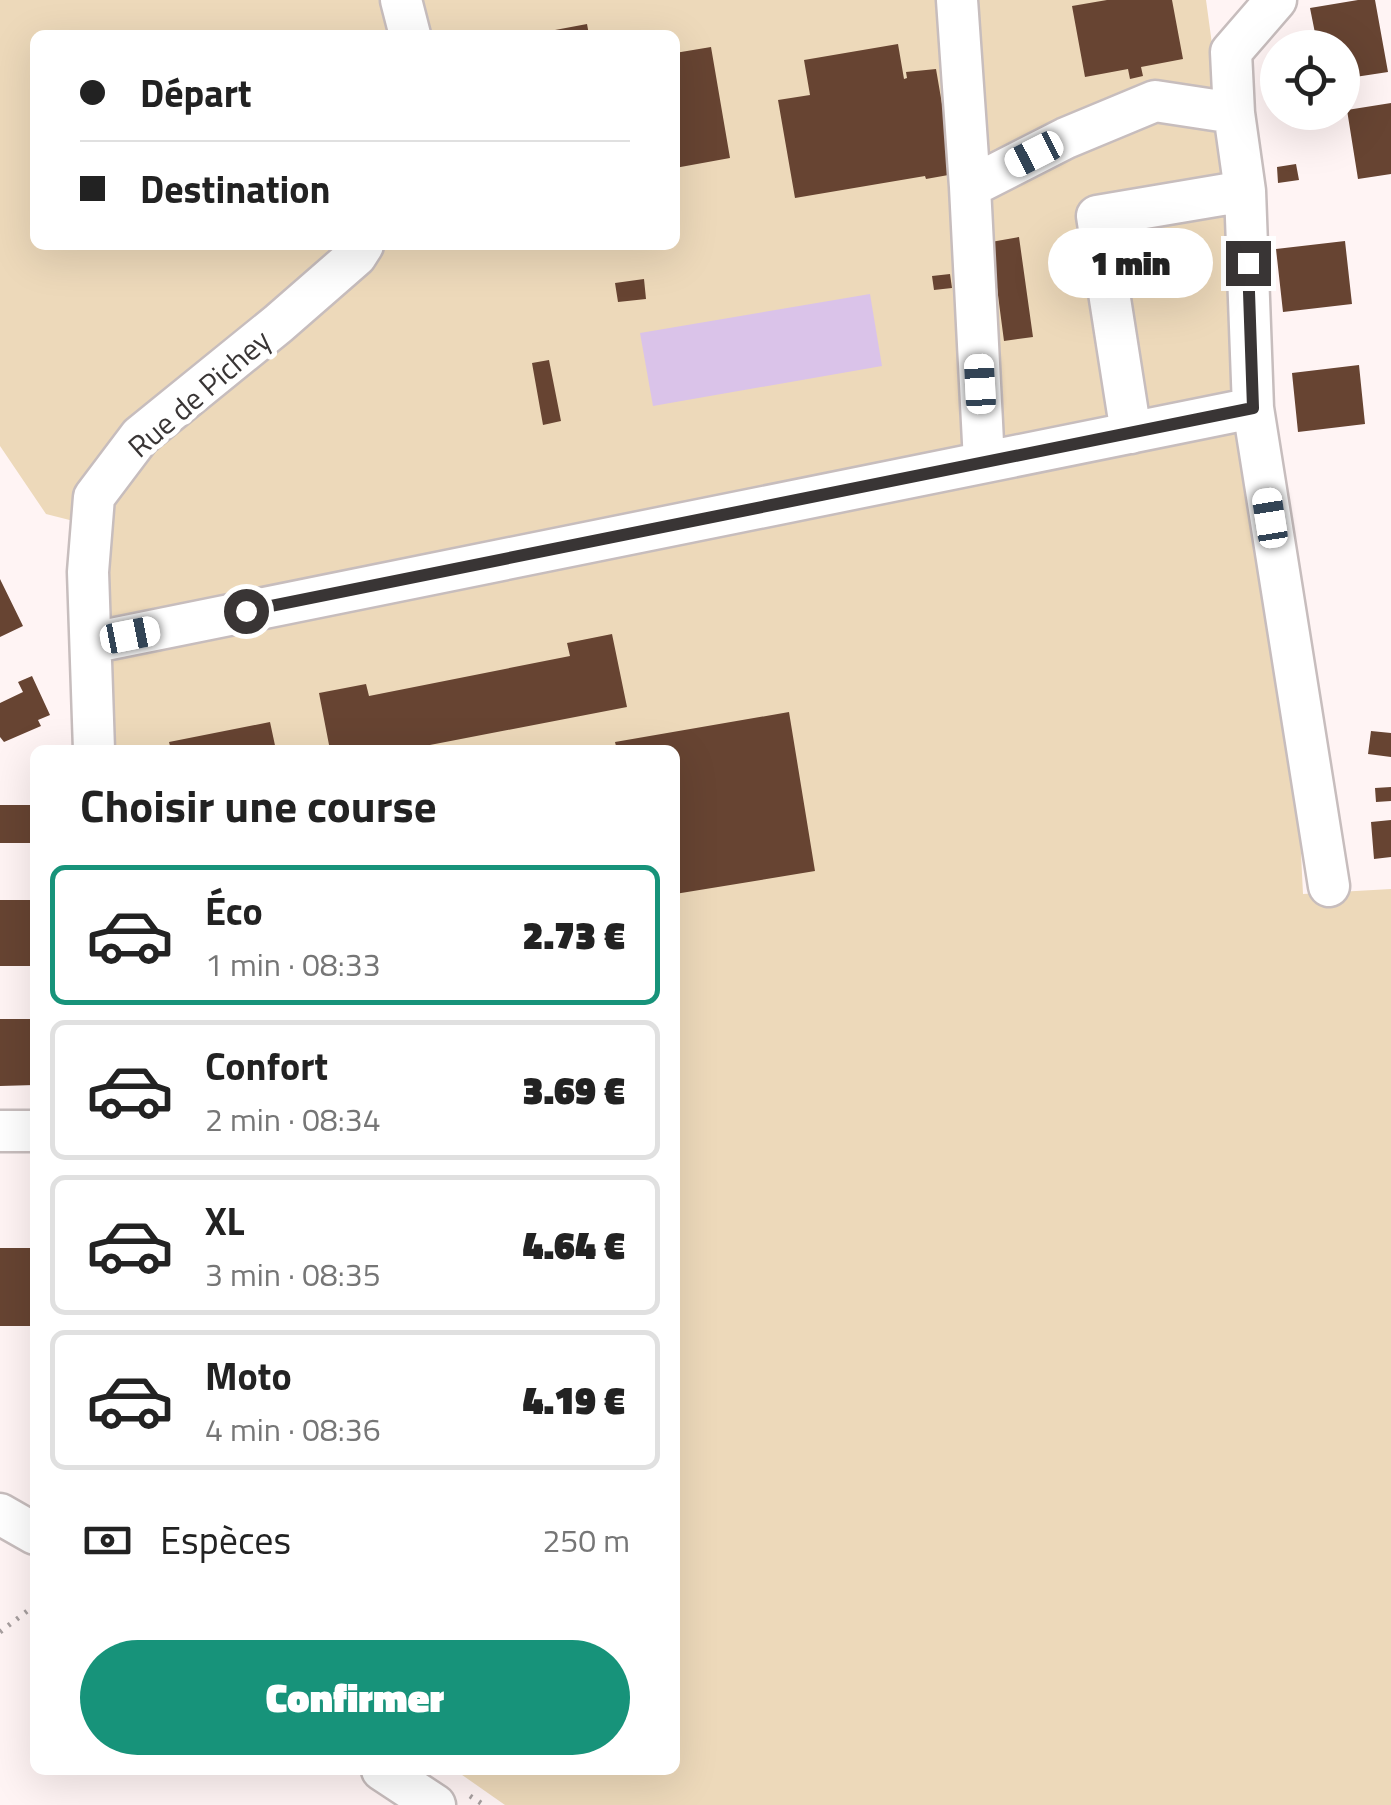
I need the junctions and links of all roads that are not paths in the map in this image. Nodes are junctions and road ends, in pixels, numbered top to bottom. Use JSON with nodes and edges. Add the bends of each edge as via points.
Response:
{"nodes":[{"id":1,"x":401,"y":0,"type":"edge"},
{"id":2,"x":957,"y":0,"type":"edge"},
{"id":3,"x":1276,"y":0,"type":"edge"},
{"id":4,"x":409,"y":30,"type":"edge"},
{"id":5,"x":1234,"y":114,"type":"junction"},
{"id":6,"x":970,"y":188,"type":"junction"},
{"id":7,"x":1245,"y":190,"type":"junction"},
{"id":8,"x":360,"y":250,"type":"edge"},
{"id":9,"x":1253,"y":408,"type":"junction"},
{"id":10,"x":1131,"y":433,"type":"junction"},
{"id":11,"x":984,"y":462,"type":"junction"},
{"id":12,"x":91,"y":642,"type":"junction"},
{"id":13,"x":94,"y":745,"type":"edge"},
{"id":14,"x":1329,"y":886,"type":"dead end"},
{"id":15,"x":0,"y":1131,"type":"edge"},
{"id":16,"x":30,"y":1131,"type":"edge"},
{"id":17,"x":0,"y":1514,"type":"edge"},
{"id":18,"x":30,"y":1531,"type":"edge"},
{"id":19,"x":390,"y":1775,"type":"edge"},
{"id":20,"x":435,"y":1805,"type":"edge"}],
"edges":[{"from":1,"to":4,"type":"street"},
{"from":2,"to":6,"type":"street"},
{"from":3,"to":5,"type":"street","via":[[1231,52]]},
{"from":5,"to":6,"type":"street","via":[[1155,100]]},
{"from":5,"to":7,"type":"street"},
{"from":6,"to":11,"type":"street"},
{"from":7,"to":9,"type":"street"},
{"from":7,"to":10,"type":"street","via":[[1098,216]]},
{"from":8,"to":12,"type":"street","name":"Rue de Pichey","via":[[140,436],[94,497]]},
{"from":9,"to":10,"type":"street"},
{"from":9,"to":14,"type":"street"},
{"from":10,"to":11,"type":"street"},
{"from":11,"to":12,"type":"street"},
{"from":12,"to":13,"type":"street","name":"Rue de Pichey"},
{"from":15,"to":16,"type":"street"},
{"from":17,"to":18,"type":"street"},
{"from":19,"to":20,"type":"street"}]}
